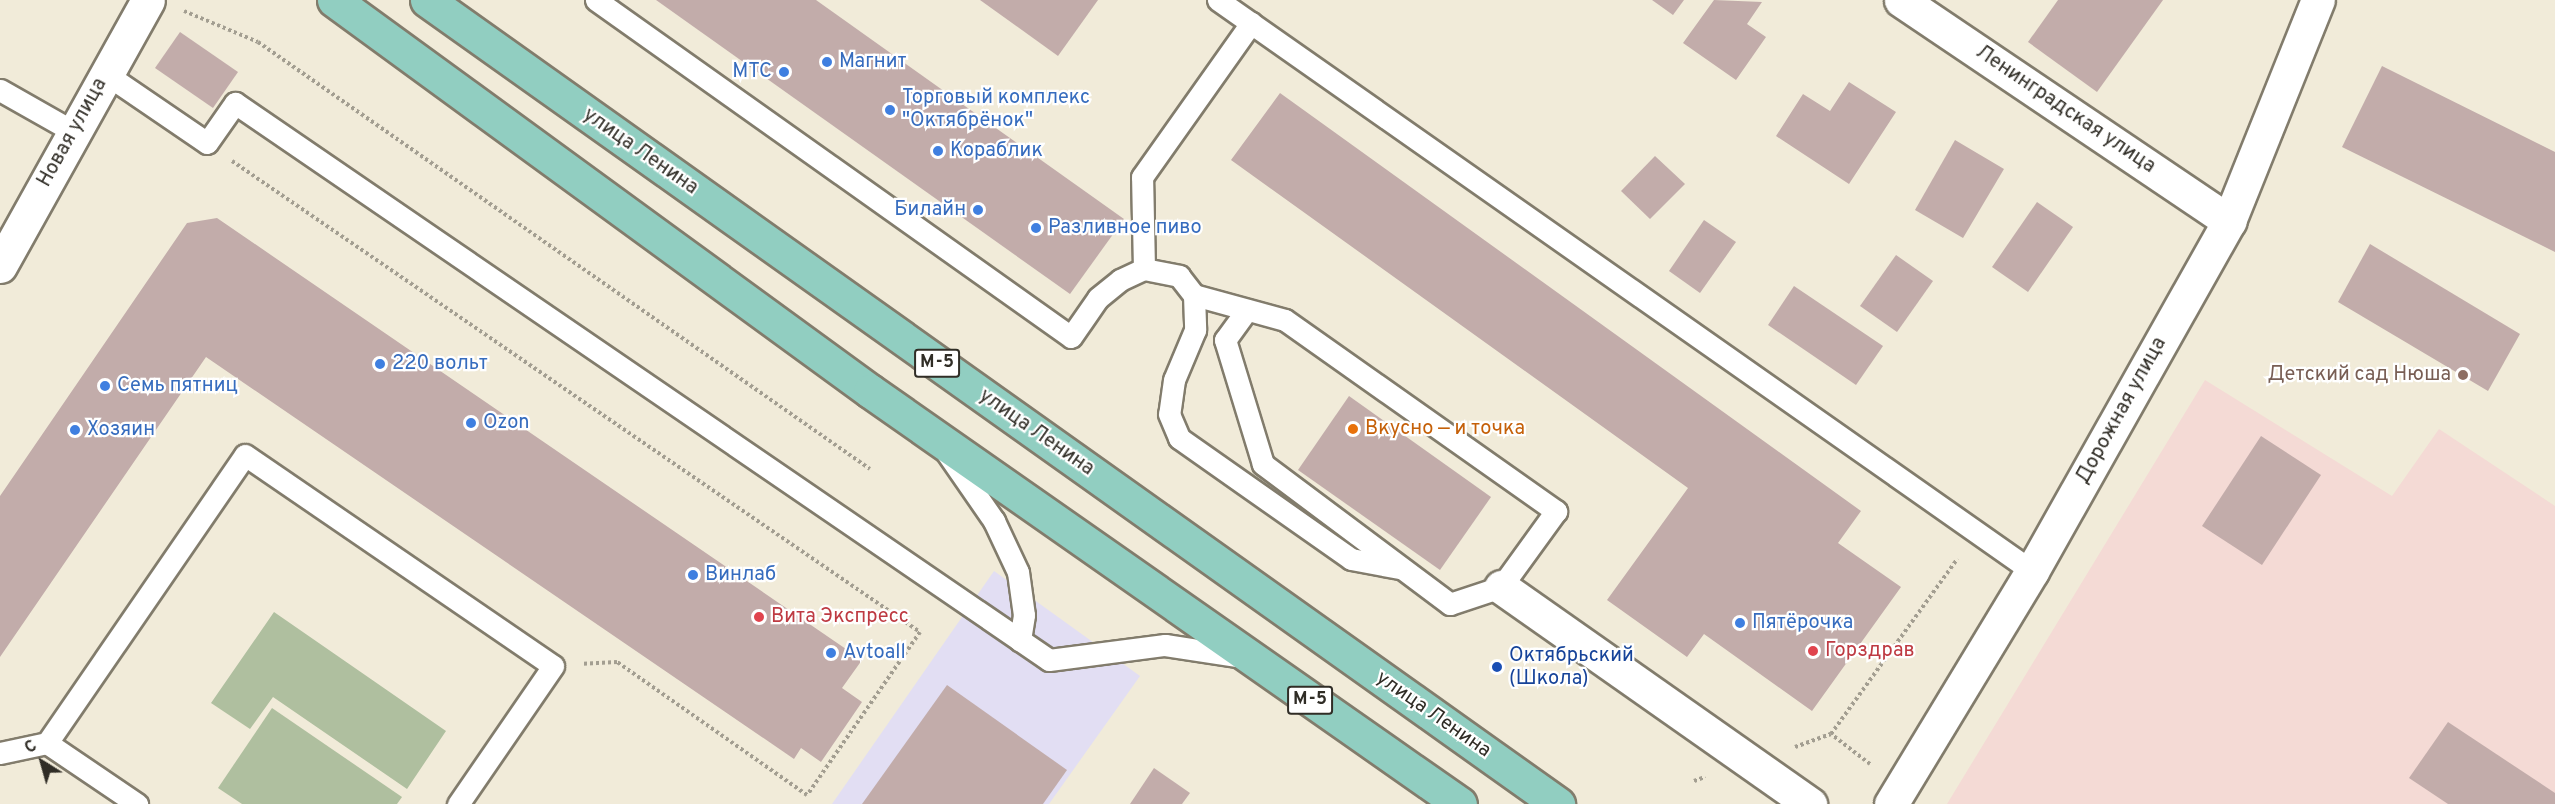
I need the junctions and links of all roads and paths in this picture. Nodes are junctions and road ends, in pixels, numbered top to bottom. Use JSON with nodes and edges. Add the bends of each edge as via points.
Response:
{"nodes":[{"id":1,"x":334,"y":0,"type":"edge"},
{"id":2,"x":427,"y":0,"type":"edge"},
{"id":3,"x":596,"y":0,"type":"edge"},
{"id":4,"x":1218,"y":0,"type":"edge"},
{"id":5,"x":1901,"y":0,"type":"edge"},
{"id":6,"x":2318,"y":0,"type":"edge"},
{"id":7,"x":162,"y":3,"type":"edge"},
{"id":8,"x":1251,"y":23,"type":"junction"},
{"id":9,"x":106,"y":74,"type":"junction"},
{"id":10,"x":0,"y":90,"type":"edge"},
{"id":11,"x":74,"y":132,"type":"junction"},
{"id":12,"x":207,"y":143,"type":"junction"},
{"id":13,"x":2229,"y":220,"type":"junction"},
{"id":14,"x":0,"y":266,"type":"edge"},
{"id":15,"x":1144,"y":269,"type":"junction"},
{"id":16,"x":1194,"y":295,"type":"junction"},
{"id":17,"x":1247,"y":310,"type":"junction"},
{"id":18,"x":937,"y":438,"type":"junction"},
{"id":19,"x":870,"y":469,"type":"dead end"},
{"id":20,"x":1976,"y":533,"type":"junction"},
{"id":21,"x":1399,"y":568,"type":"junction"},
{"id":22,"x":2032,"y":572,"type":"junction"},
{"id":23,"x":1501,"y":587,"type":"junction"},
{"id":24,"x":1020,"y":641,"type":"junction"},
{"id":25,"x":1252,"y":660,"type":"junction"},
{"id":26,"x":553,"y":666,"type":"junction"},
{"id":27,"x":47,"y":743,"type":"junction"},
{"id":28,"x":0,"y":753,"type":"edge"},
{"id":29,"x":1866,"y":759,"type":"dead end"},
{"id":30,"x":136,"y":804,"type":"edge"},
{"id":31,"x":458,"y":804,"type":"edge"},
{"id":32,"x":1460,"y":804,"type":"edge"},
{"id":33,"x":1558,"y":804,"type":"edge"},
{"id":34,"x":1810,"y":804,"type":"edge"},
{"id":35,"x":1891,"y":804,"type":"edge"}],
"edges":[{"from":1,"to":18,"type":"main road","number":"М-5"},
{"from":2,"to":33,"type":"main road","name":"улица Ленина","number":"М-5"},
{"from":3,"to":15,"type":"lane","via":[[1071,337],[1098,298],[1120,280]]},
{"from":4,"to":8,"type":"lane"},
{"from":5,"to":13,"type":"street","name":"Ленинградская улица"},
{"from":6,"to":13,"type":"street","name":"Дорожная улица"},
{"from":7,"to":9,"type":"street","name":"Новая улица"},
{"from":7,"to":19,"type":"path","via":[[210,26],[258,42]]},
{"from":8,"to":15,"type":"lane","via":[[1142,177]]},
{"from":8,"to":20,"type":"lane"},
{"from":9,"to":11,"type":"street","name":"Новая улица"},
{"from":9,"to":12,"type":"lane"},
{"from":10,"to":11,"type":"lane"},
{"from":11,"to":14,"type":"street","name":"Новая улица"},
{"from":12,"to":24,"type":"lane","via":[[235,103]]},
{"from":12,"to":26,"type":"path","via":[[920,632],[807,795],[617,662]]},
{"from":13,"to":22,"type":"street","name":"Дорожная улица"},
{"from":15,"to":16,"type":"lane","via":[[1179,276]]},
{"from":16,"to":17,"type":"lane"},
{"from":16,"to":21,"type":"lane","via":[[1195,330],[1174,380],[1170,414],[1179,438],[1351,559]]},
{"from":17,"to":21,"type":"lane","via":[[1225,340],[1263,464],[1387,552]]},
{"from":17,"to":23,"type":"lane","via":[[1285,320],[1556,510]]},
{"from":18,"to":24,"type":"lane","via":[[994,521],[1018,572],[1024,615]]},
{"from":18,"to":25,"type":"main road","number":"М-5"},
{"from":20,"to":22,"type":"lane"},
{"from":20,"to":29,"type":"path","via":[[1831,734]]},
{"from":21,"to":23,"type":"lane","via":[[1450,604]]},
{"from":22,"to":35,"type":"street","name":"Дорожная улица"},
{"from":23,"to":34,"type":"street"},
{"from":24,"to":25,"type":"lane","via":[[1049,660],[1165,645]]},
{"from":25,"to":32,"type":"main road","number":"М-5"},
{"from":26,"to":27,"type":"lane","via":[[245,455]]},
{"from":26,"to":31,"type":"lane"},
{"from":27,"to":28,"type":"lane"},
{"from":27,"to":30,"type":"lane"}]}
